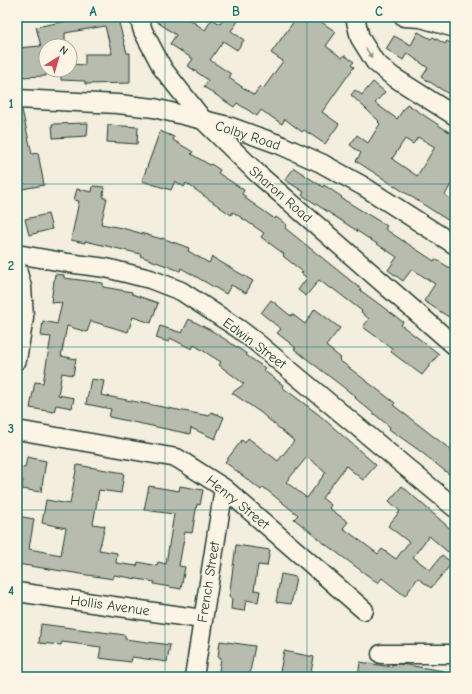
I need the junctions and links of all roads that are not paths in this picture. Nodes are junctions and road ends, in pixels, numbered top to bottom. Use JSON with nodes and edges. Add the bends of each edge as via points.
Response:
{"nodes":[{"id":1,"x":139,"y":17,"type":"edge"},
{"id":2,"x":355,"y":17,"type":"edge"},
{"id":3,"x":404,"y":17,"type":"edge"},
{"id":4,"x":455,"y":28,"type":"edge"},
{"id":5,"x":17,"y":99,"type":"edge"},
{"id":6,"x":455,"y":116,"type":"edge"},
{"id":7,"x":204,"y":121,"type":"junction"},
{"id":8,"x":455,"y":245,"type":"edge"},
{"id":9,"x":17,"y":254,"type":"edge"},
{"id":10,"x":17,"y":269,"type":"edge"},
{"id":11,"x":455,"y":346,"type":"edge"},
{"id":12,"x":17,"y":360,"type":"edge"},
{"id":13,"x":17,"y":430,"type":"edge"},
{"id":14,"x":224,"y":488,"type":"junction"},
{"id":15,"x":455,"y":508,"type":"edge"},
{"id":16,"x":17,"y":592,"type":"edge"},
{"id":17,"x":364,"y":610,"type":"dead end"},
{"id":18,"x":202,"y":619,"type":"junction"},
{"id":19,"x":381,"y":654,"type":"dead end"},
{"id":20,"x":455,"y":654,"type":"edge"},
{"id":21,"x":194,"y":677,"type":"edge"}],
"edges":[{"from":1,"to":7,"type":"street","name":"Sharon Road","via":[[143,31],[163,69]]},
{"from":2,"to":6,"type":"street","one_way":true,"via":[[360,38],[375,62],[392,76]]},
{"from":3,"to":4,"type":"street","via":[[421,18]]},
{"from":5,"to":7,"type":"street","name":"Colby Road","via":[[154,108]]},
{"from":7,"to":8,"type":"street","name":"Colby Road","via":[[228,126],[321,163],[363,186]]},
{"from":7,"to":11,"type":"street","name":"Sharon Road","via":[[249,166]]},
{"from":9,"to":15,"type":"street","name":"Edwin Street","via":[[106,268],[150,279],[181,291],[256,342]]},
{"from":10,"to":12,"type":"street","via":[[22,287],[24,317]]},
{"from":13,"to":14,"type":"street","name":"Henry Street","via":[[177,458]]},
{"from":14,"to":17,"type":"street","name":"Henry Street"},
{"from":14,"to":18,"type":"street","name":"French Street"},
{"from":16,"to":18,"type":"street","name":"Hollis Avenue"},
{"from":18,"to":21,"type":"street","name":"French Street"},
{"from":19,"to":20,"type":"street"}]}
